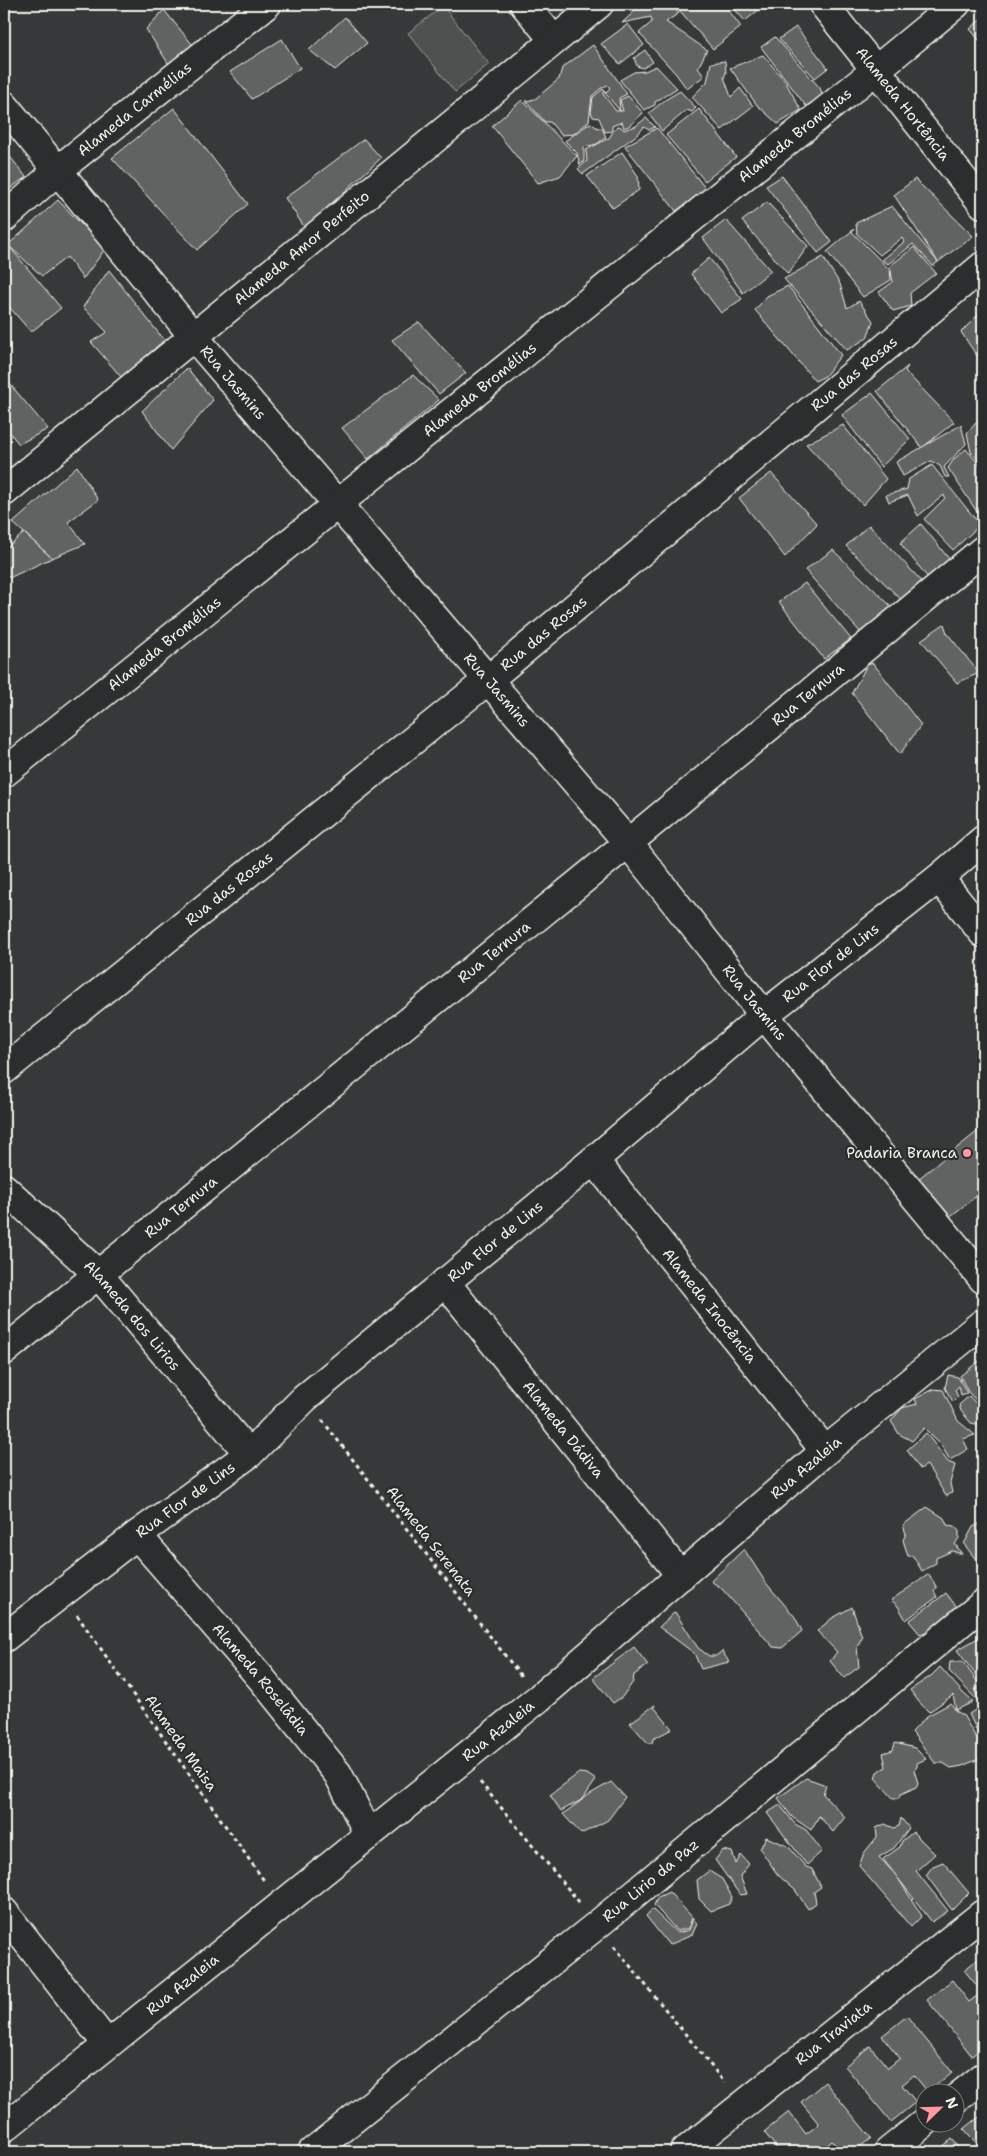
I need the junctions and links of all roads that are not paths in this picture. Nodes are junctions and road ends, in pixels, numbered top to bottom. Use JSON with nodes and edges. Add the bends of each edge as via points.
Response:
{"nodes":[{"id":1,"x":266,"y":4,"type":"edge"},
{"id":2,"x":524,"y":4,"type":"edge"},
{"id":3,"x":600,"y":4,"type":"edge"},
{"id":4,"x":823,"y":4,"type":"edge"},
{"id":5,"x":956,"y":4,"type":"edge"},
{"id":6,"x":554,"y":40,"type":"junction"},
{"id":7,"x":877,"y":69,"type":"junction"},
{"id":8,"x":4,"y":105,"type":"edge"},
{"id":9,"x":58,"y":170,"type":"junction"},
{"id":10,"x":983,"y":204,"type":"edge"},
{"id":11,"x":4,"y":218,"type":"edge"},
{"id":12,"x":983,"y":266,"type":"edge"},
{"id":13,"x":194,"y":336,"type":"junction"},
{"id":14,"x":4,"y":492,"type":"edge"},
{"id":15,"x":337,"y":504,"type":"junction"},
{"id":16,"x":983,"y":550,"type":"edge"},
{"id":17,"x":488,"y":680,"type":"junction"},
{"id":18,"x":4,"y":773,"type":"edge"},
{"id":19,"x":983,"y":840,"type":"edge"},
{"id":20,"x":628,"y":843,"type":"junction"},
{"id":21,"x":939,"y":878,"type":"junction"},
{"id":22,"x":983,"y":933,"type":"edge"},
{"id":23,"x":764,"y":1015,"type":"junction"},
{"id":24,"x":4,"y":1070,"type":"edge"},
{"id":25,"x":594,"y":1160,"type":"junction"},
{"id":26,"x":4,"y":1188,"type":"edge"},
{"id":27,"x":98,"y":1274,"type":"junction"},
{"id":28,"x":983,"y":1280,"type":"edge"},
{"id":29,"x":444,"y":1282,"type":"junction"},
{"id":30,"x":983,"y":1323,"type":"edge"},
{"id":31,"x":4,"y":1351,"type":"edge"},
{"id":32,"x":825,"y":1451,"type":"junction"},
{"id":33,"x":249,"y":1454,"type":"junction"},
{"id":34,"x":137,"y":1535,"type":"junction"},
{"id":35,"x":681,"y":1576,"type":"junction"},
{"id":36,"x":983,"y":1604,"type":"edge"},
{"id":37,"x":4,"y":1638,"type":"edge"},
{"id":38,"x":369,"y":1835,"type":"junction"},
{"id":39,"x":4,"y":1912,"type":"edge"},
{"id":40,"x":983,"y":1914,"type":"edge"},
{"id":41,"x":107,"y":2044,"type":"junction"},
{"id":42,"x":983,"y":2077,"type":"edge"},
{"id":43,"x":964,"y":2092,"type":"edge"},
{"id":44,"x":4,"y":2128,"type":"edge"},
{"id":45,"x":914,"y":2131,"type":"edge"},
{"id":46,"x":312,"y":2152,"type":"edge"},
{"id":47,"x":684,"y":2152,"type":"edge"},
{"id":48,"x":888,"y":2152,"type":"edge"}],
"edges":[{"from":1,"to":9,"type":"street","name":"Alameda Carmélias"},
{"from":2,"to":6,"type":"street"},
{"from":3,"to":6,"type":"street","name":"Alameda Amor Perfeito"},
{"from":4,"to":7,"type":"street","name":"Alameda Hortência"},
{"from":5,"to":7,"type":"street","name":"Alameda Bromélias"},
{"from":6,"to":13,"type":"street","name":"Alameda Amor Perfeito"},
{"from":7,"to":10,"type":"street","name":"Alameda Hortência"},
{"from":7,"to":15,"type":"street","name":"Alameda Bromélias"},
{"from":8,"to":9,"type":"street","name":"Rua Jasmins"},
{"from":9,"to":11,"type":"street","name":"Alameda Carmélias"},
{"from":9,"to":13,"type":"street","name":"Rua Jasmins"},
{"from":12,"to":17,"type":"street","name":"Rua das Rosas"},
{"from":13,"to":14,"type":"street","name":"Alameda Amor Perfeito"},
{"from":13,"to":15,"type":"street","name":"Rua Jasmins"},
{"from":15,"to":17,"type":"street","name":"Rua Jasmins"},
{"from":15,"to":18,"type":"street","name":"Alameda Bromélias"},
{"from":16,"to":20,"type":"street","name":"Rua Ternura"},
{"from":17,"to":20,"type":"street","name":"Rua Jasmins"},
{"from":17,"to":24,"type":"street","name":"Rua das Rosas"},
{"from":19,"to":21,"type":"street","name":"Rua Flor de Lins"},
{"from":20,"to":23,"type":"street","name":"Rua Jasmins"},
{"from":20,"to":27,"type":"street","name":"Rua Ternura"},
{"from":21,"to":22,"type":"street"},
{"from":21,"to":23,"type":"street","name":"Rua Flor de Lins"},
{"from":23,"to":25,"type":"street","name":"Rua Flor de Lins"},
{"from":23,"to":28,"type":"street","name":"Rua Jasmins"},
{"from":25,"to":29,"type":"street","name":"Rua Flor de Lins"},
{"from":25,"to":32,"type":"street","name":"Alameda Inocência"},
{"from":26,"to":27,"type":"street","name":"Alameda dos Lirios"},
{"from":27,"to":31,"type":"street","name":"Rua Ternura"},
{"from":27,"to":33,"type":"street","name":"Alameda dos Lirios"},
{"from":29,"to":33,"type":"street","name":"Rua Flor de Lins","via":[[305,1398]]},
{"from":29,"to":35,"type":"street","name":"Alameda Dádiva"},
{"from":30,"to":32,"type":"street","name":"Rua Azaleia"},
{"from":32,"to":35,"type":"street","name":"Rua Azaleia"},
{"from":33,"to":34,"type":"street","name":"Rua Flor de Lins"},
{"from":34,"to":37,"type":"street","name":"Rua Flor de Lins"},
{"from":34,"to":38,"type":"street","name":"Alameda Roselâdia","via":[[261,1678],[338,1774]]},
{"from":35,"to":38,"type":"street","name":"Rua Azaleia","via":[[539,1698]]},
{"from":36,"to":46,"type":"street","name":"Rua Lirio da Paz","via":[[597,1925]]},
{"from":38,"to":41,"type":"street","name":"Rua Azaleia"},
{"from":39,"to":41,"type":"street"},
{"from":40,"to":47,"type":"street","name":"Rua Traviata"},
{"from":41,"to":44,"type":"street","name":"Rua Azaleia"},
{"from":42,"to":43,"type":"street"},
{"from":45,"to":48,"type":"street"}]}
